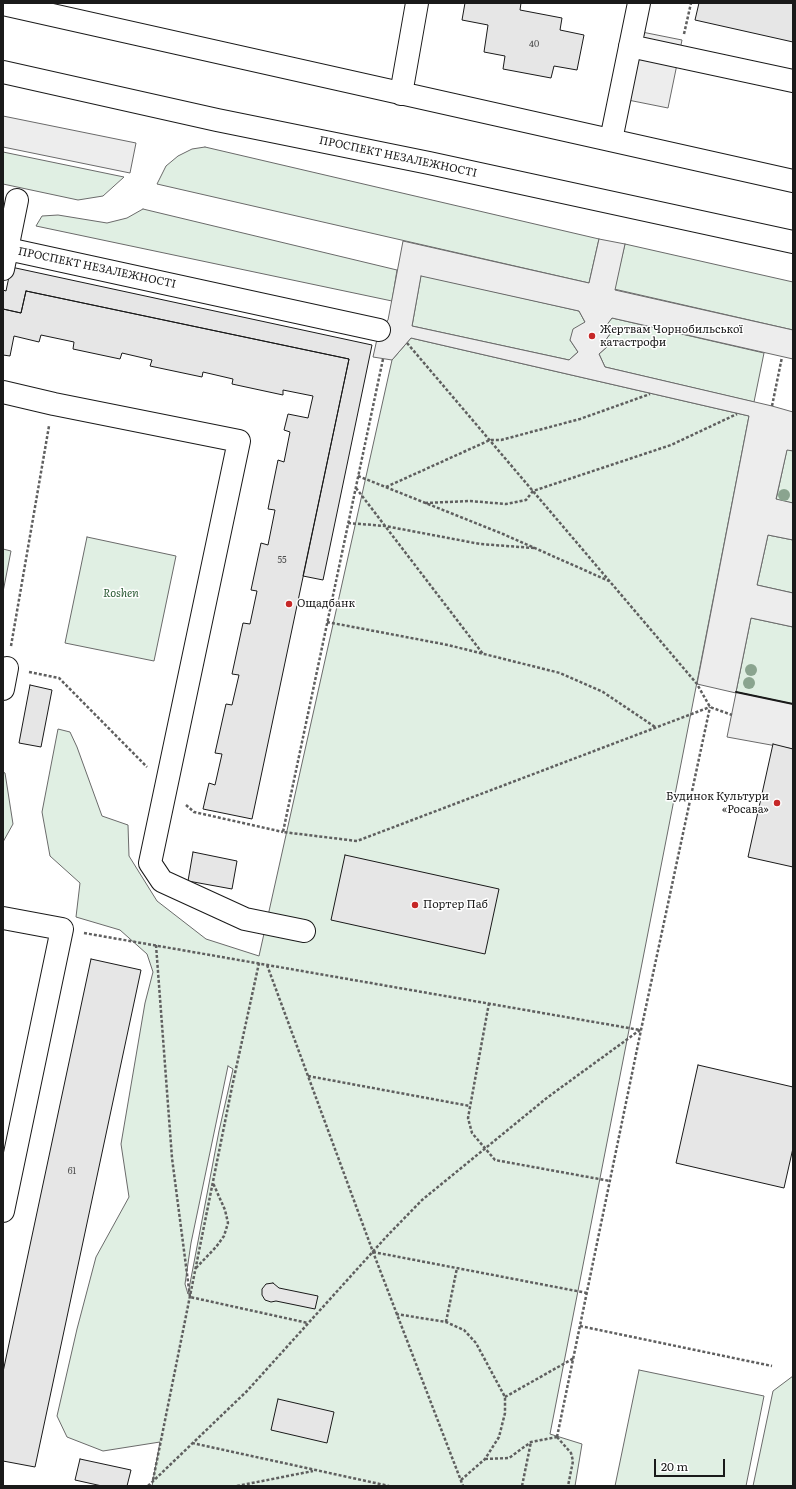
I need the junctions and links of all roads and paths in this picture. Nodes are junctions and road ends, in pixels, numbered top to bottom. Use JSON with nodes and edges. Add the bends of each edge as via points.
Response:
{"nodes":[{"id":1,"x":417,"y":3,"type":"edge"},
{"id":2,"x":639,"y":3,"type":"edge"},
{"id":3,"x":691,"y":3,"type":"edge"},
{"id":4,"x":3,"y":4,"type":"edge"},
{"id":5,"x":630,"y":46,"type":"junction"},
{"id":6,"x":679,"y":56,"type":"junction"},
{"id":7,"x":3,"y":72,"type":"edge"},
{"id":8,"x":793,"y":81,"type":"edge"},
{"id":9,"x":401,"y":94,"type":"junction"},
{"id":10,"x":611,"y":140,"type":"junction"},
{"id":11,"x":793,"y":181,"type":"edge"},
{"id":12,"x":17,"y":200,"type":"dead end"},
{"id":13,"x":793,"y":242,"type":"edge"},
{"id":14,"x":4,"y":255,"type":"edge"},
{"id":15,"x":379,"y":330,"type":"dead end"},
{"id":16,"x":407,"y":343,"type":"dead end"},
{"id":17,"x":782,"y":357,"type":"dead end"},
{"id":18,"x":383,"y":360,"type":"dead end"},
{"id":19,"x":3,"y":392,"type":"edge"},
{"id":20,"x":650,"y":394,"type":"dead end"},
{"id":21,"x":54,"y":404,"type":"junction"},
{"id":22,"x":772,"y":406,"type":"dead end"},
{"id":23,"x":737,"y":414,"type":"dead end"},
{"id":24,"x":490,"y":440,"type":"junction"},
{"id":25,"x":358,"y":476,"type":"junction"},
{"id":26,"x":386,"y":487,"type":"junction"},
{"id":27,"x":356,"y":488,"type":"junction"},
{"id":28,"x":533,"y":491,"type":"junction"},
{"id":29,"x":425,"y":503,"type":"junction"},
{"id":30,"x":348,"y":523,"type":"junction"},
{"id":31,"x":385,"y":526,"type":"junction"},
{"id":32,"x":536,"y":548,"type":"junction"},
{"id":33,"x":611,"y":582,"type":"junction"},
{"id":34,"x":327,"y":622,"type":"junction"},
{"id":35,"x":483,"y":654,"type":"junction"},
{"id":36,"x":7,"y":668,"type":"junction"},
{"id":37,"x":3,"y":689,"type":"edge"},
{"id":38,"x":710,"y":707,"type":"junction"},
{"id":39,"x":732,"y":715,"type":"dead end"},
{"id":40,"x":655,"y":728,"type":"junction"},
{"id":41,"x":166,"y":786,"type":"junction"},
{"id":42,"x":283,"y":832,"type":"junction"},
{"id":43,"x":3,"y":918,"type":"edge"},
{"id":44,"x":62,"y":929,"type":"junction"},
{"id":45,"x":304,"y":931,"type":"dead end"},
{"id":46,"x":156,"y":945,"type":"junction"},
{"id":47,"x":259,"y":963,"type":"junction"},
{"id":48,"x":266,"y":965,"type":"junction"},
{"id":49,"x":489,"y":1003,"type":"junction"},
{"id":50,"x":641,"y":1030,"type":"junction"},
{"id":51,"x":308,"y":1076,"type":"junction"},
{"id":52,"x":470,"y":1106,"type":"junction"},
{"id":53,"x":485,"y":1149,"type":"junction"},
{"id":54,"x":610,"y":1181,"type":"junction"},
{"id":55,"x":213,"y":1182,"type":"junction"},
{"id":56,"x":3,"y":1211,"type":"edge"},
{"id":57,"x":373,"y":1252,"type":"junction"},
{"id":58,"x":196,"y":1268,"type":"junction"},
{"id":59,"x":456,"y":1268,"type":"junction"},
{"id":60,"x":587,"y":1293,"type":"junction"},
{"id":61,"x":190,"y":1297,"type":"junction"},
{"id":62,"x":396,"y":1314,"type":"junction"},
{"id":63,"x":446,"y":1322,"type":"junction"},
{"id":64,"x":308,"y":1323,"type":"junction"},
{"id":65,"x":580,"y":1326,"type":"junction"},
{"id":66,"x":574,"y":1358,"type":"junction"},
{"id":67,"x":772,"y":1366,"type":"dead end"},
{"id":68,"x":505,"y":1397,"type":"junction"},
{"id":69,"x":558,"y":1437,"type":"junction"},
{"id":70,"x":531,"y":1442,"type":"junction"},
{"id":71,"x":192,"y":1443,"type":"junction"},
{"id":72,"x":484,"y":1459,"type":"junction"},
{"id":73,"x":315,"y":1470,"type":"junction"},
{"id":74,"x":461,"y":1480,"type":"junction"},
{"id":75,"x":153,"y":1481,"type":"junction"},
{"id":76,"x":148,"y":1486,"type":"edge"},
{"id":77,"x":237,"y":1486,"type":"edge"},
{"id":78,"x":389,"y":1486,"type":"edge"},
{"id":79,"x":463,"y":1486,"type":"edge"},
{"id":80,"x":522,"y":1486,"type":"edge"},
{"id":81,"x":568,"y":1486,"type":"edge"}],
"edges":[{"from":1,"to":9,"type":"main road"},
{"from":2,"to":5,"type":"main road"},
{"from":3,"to":6,"type":"path"},
{"from":4,"to":9,"type":"main road"},
{"from":5,"to":6,"type":"main road"},
{"from":5,"to":10,"type":"main road"},
{"from":6,"to":8,"type":"main road"},
{"from":7,"to":13,"type":"main road","name":"ПРОСПЕКТ НЕЗАЛЕЖНОСТІ"},
{"from":9,"to":10,"type":"main road"},
{"from":10,"to":11,"type":"main road"},
{"from":12,"to":14,"type":"main road"},
{"from":14,"to":15,"type":"main road","name":"ПРОСПЕКТ НЕЗАЛЕЖНОСТІ"},
{"from":16,"to":24,"type":"path"},
{"from":17,"to":22,"type":"path"},
{"from":18,"to":25,"type":"path"},
{"from":19,"to":21,"type":"main road"},
{"from":20,"to":24,"type":"path","via":[[580,419],[500,440]]},
{"from":21,"to":36,"type":"path"},
{"from":21,"to":41,"type":"main road","via":[[239,441]]},
{"from":23,"to":28,"type":"path","via":[[671,445]]},
{"from":24,"to":26,"type":"path"},
{"from":24,"to":28,"type":"path"},
{"from":25,"to":26,"type":"path"},
{"from":25,"to":27,"type":"path"},
{"from":26,"to":29,"type":"path"},
{"from":27,"to":30,"type":"path"},
{"from":27,"to":31,"type":"path"},
{"from":28,"to":29,"type":"path","via":[[526,500],[506,504],[470,501]]},
{"from":28,"to":33,"type":"path"},
{"from":29,"to":32,"type":"path"},
{"from":30,"to":31,"type":"path"},
{"from":30,"to":34,"type":"path"},
{"from":31,"to":32,"type":"path","via":[[480,544]]},
{"from":31,"to":35,"type":"path"},
{"from":32,"to":33,"type":"path"},
{"from":33,"to":38,"type":"path","via":[[697,684]]},
{"from":34,"to":35,"type":"path"},
{"from":34,"to":42,"type":"path"},
{"from":35,"to":40,"type":"path","via":[[560,673],[603,692]]},
{"from":36,"to":37,"type":"main road"},
{"from":36,"to":41,"type":"path","via":[[59,678]]},
{"from":38,"to":39,"type":"path"},
{"from":38,"to":40,"type":"path"},
{"from":38,"to":50,"type":"path"},
{"from":40,"to":42,"type":"path","via":[[357,841]]},
{"from":41,"to":42,"type":"path","via":[[194,812]]},
{"from":41,"to":45,"type":"main road","via":[[150,863],[162,881],[245,919]]},
{"from":43,"to":44,"type":"main road"},
{"from":44,"to":46,"type":"path"},
{"from":44,"to":56,"type":"main road"},
{"from":46,"to":47,"type":"path"},
{"from":46,"to":61,"type":"path","via":[[172,1158]]},
{"from":47,"to":48,"type":"path"},
{"from":47,"to":55,"type":"path"},
{"from":48,"to":49,"type":"path"},
{"from":48,"to":51,"type":"path"},
{"from":49,"to":50,"type":"path"},
{"from":49,"to":52,"type":"path"},
{"from":50,"to":53,"type":"path","via":[[548,1097]]},
{"from":50,"to":54,"type":"path"},
{"from":51,"to":52,"type":"path"},
{"from":51,"to":57,"type":"path"},
{"from":52,"to":53,"type":"path","via":[[468,1118],[472,1133]]},
{"from":53,"to":54,"type":"path","via":[[495,1160]]},
{"from":53,"to":57,"type":"path","via":[[422,1200]]},
{"from":54,"to":60,"type":"path"},
{"from":55,"to":58,"type":"path"},
{"from":55,"to":58,"type":"path","via":[[228,1223],[224,1236]]},
{"from":57,"to":59,"type":"path"},
{"from":57,"to":62,"type":"path"},
{"from":57,"to":64,"type":"path"},
{"from":58,"to":61,"type":"path"},
{"from":59,"to":60,"type":"path"},
{"from":59,"to":63,"type":"path"},
{"from":60,"to":65,"type":"path"},
{"from":61,"to":64,"type":"path"},
{"from":61,"to":75,"type":"path"},
{"from":62,"to":63,"type":"path"},
{"from":62,"to":74,"type":"path"},
{"from":63,"to":68,"type":"path","via":[[464,1330],[476,1343]]},
{"from":64,"to":71,"type":"path","via":[[247,1391]]},
{"from":65,"to":66,"type":"path"},
{"from":65,"to":67,"type":"path"},
{"from":66,"to":68,"type":"path"},
{"from":66,"to":69,"type":"path"},
{"from":68,"to":72,"type":"path","via":[[505,1413],[499,1437]]},
{"from":69,"to":70,"type":"path"},
{"from":69,"to":81,"type":"path","via":[[571,1453],[573,1461]]},
{"from":70,"to":72,"type":"path","via":[[509,1458]]},
{"from":70,"to":80,"type":"path"},
{"from":71,"to":73,"type":"path"},
{"from":71,"to":75,"type":"path"},
{"from":72,"to":74,"type":"path"},
{"from":73,"to":77,"type":"path"},
{"from":73,"to":78,"type":"path"},
{"from":74,"to":79,"type":"path"},
{"from":75,"to":76,"type":"path"}]}
